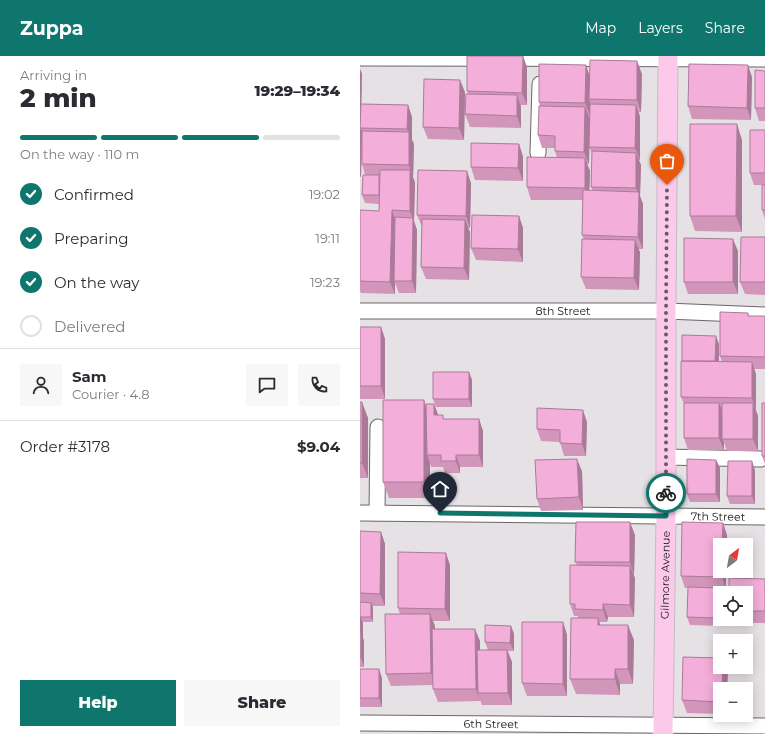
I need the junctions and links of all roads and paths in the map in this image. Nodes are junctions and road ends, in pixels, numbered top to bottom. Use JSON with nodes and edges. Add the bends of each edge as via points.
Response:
{"nodes":[{"id":1,"x":668,"y":57,"type":"edge"},
{"id":2,"x":360,"y":58,"type":"edge"},
{"id":3,"x":540,"y":59,"type":"junction"},
{"id":4,"x":765,"y":59,"type":"edge"},
{"id":5,"x":538,"y":153,"type":"dead end"},
{"id":6,"x":360,"y":311,"type":"edge"},
{"id":7,"x":666,"y":311,"type":"junction"},
{"id":8,"x":765,"y":316,"type":"edge"},
{"id":9,"x":378,"y":427,"type":"dead end"},
{"id":10,"x":665,"y":457,"type":"junction"},
{"id":11,"x":761,"y":459,"type":"edge"},
{"id":12,"x":360,"y":513,"type":"edge"},
{"id":13,"x":377,"y":513,"type":"junction"},
{"id":14,"x":666,"y":516,"type":"junction"},
{"id":15,"x":765,"y":517,"type":"edge"},
{"id":16,"x":360,"y":723,"type":"edge"},
{"id":17,"x":765,"y":726,"type":"edge"},
{"id":18,"x":663,"y":730,"type":"edge"}],
"edges":[{"from":1,"to":3,"type":"street"},
{"from":1,"to":4,"type":"street","via":[[691,60]]},
{"from":1,"to":7,"type":"main road","name":"Gilmore Avenue"},
{"from":2,"to":3,"type":"street"},
{"from":3,"to":5,"type":"street"},
{"from":6,"to":7,"type":"street","name":"8th Street"},
{"from":7,"to":8,"type":"street","name":"8th Street"},
{"from":7,"to":10,"type":"main road","name":"Gilmore Avenue"},
{"from":9,"to":13,"type":"street"},
{"from":10,"to":11,"type":"street"},
{"from":10,"to":14,"type":"main road","name":"Gilmore Avenue"},
{"from":12,"to":13,"type":"street","name":"7th Street"},
{"from":13,"to":14,"type":"street","name":"7th Street"},
{"from":14,"to":15,"type":"street","name":"7th Street"},
{"from":14,"to":18,"type":"main road","name":"Gilmore Avenue"},
{"from":16,"to":18,"type":"street","name":"6th Street"},
{"from":17,"to":18,"type":"street","name":"6th Street"}]}
